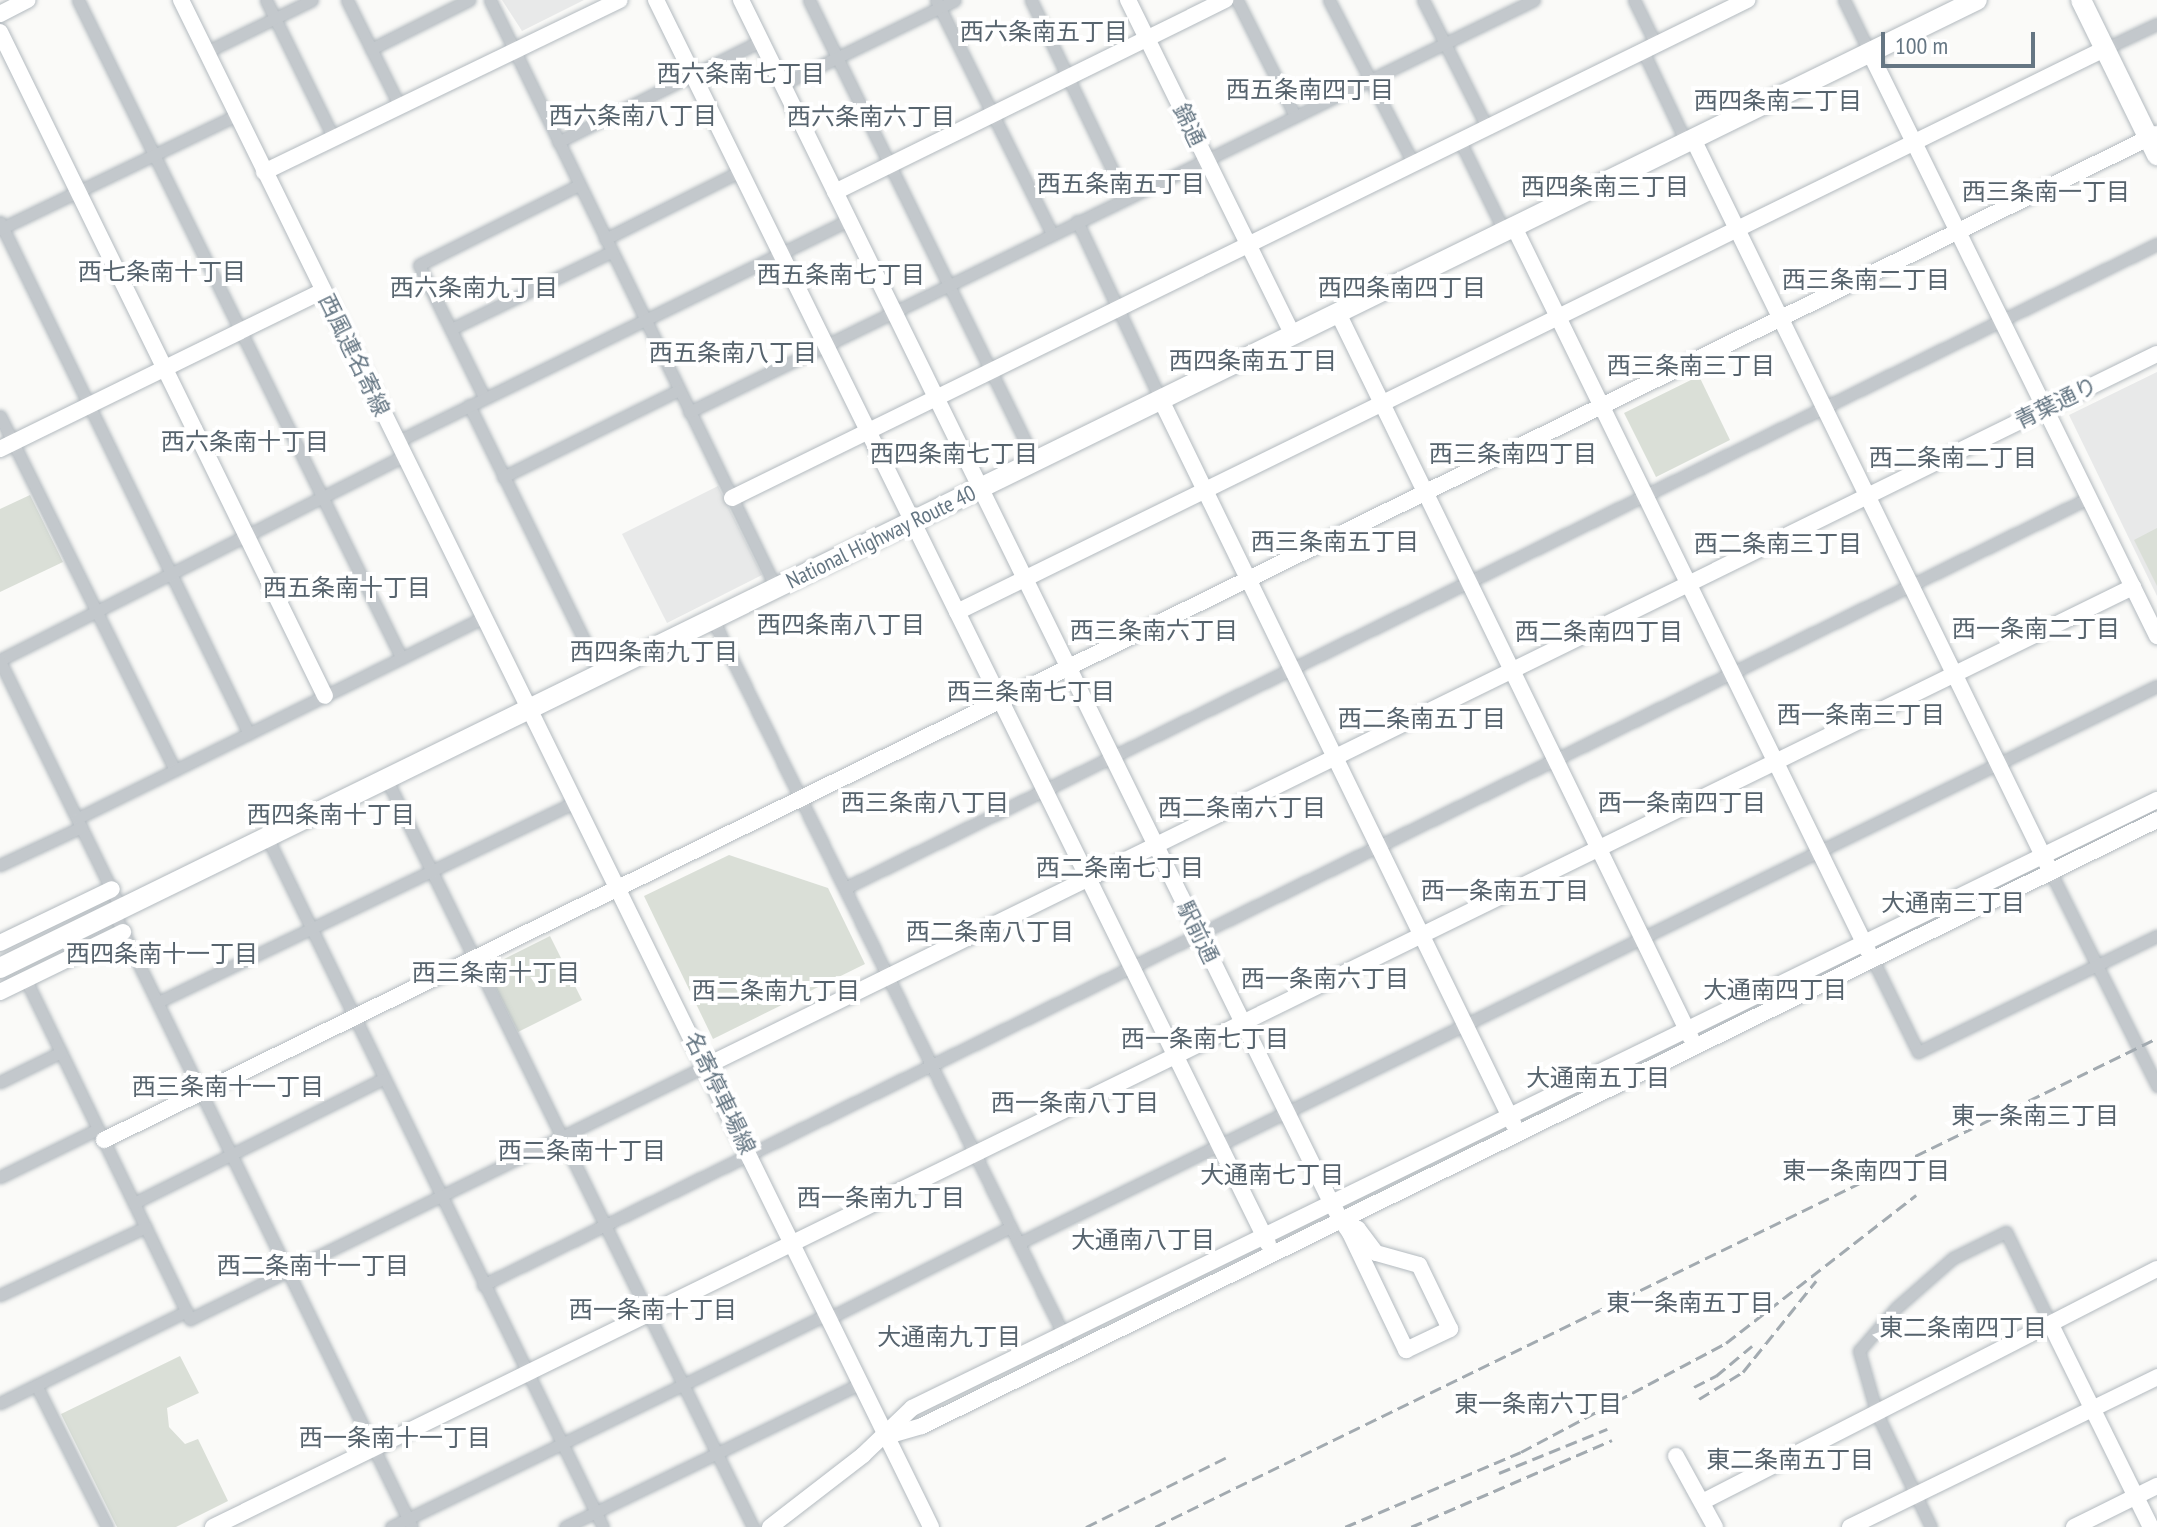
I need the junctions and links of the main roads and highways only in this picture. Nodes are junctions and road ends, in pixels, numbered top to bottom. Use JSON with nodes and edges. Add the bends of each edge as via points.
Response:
{"nodes":[{"id":1,"x":1977,"y":0,"type":"edge"},
{"id":2,"x":2081,"y":0,"type":"edge"},
{"id":3,"x":2154,"y":143,"type":"edge"},
{"id":4,"x":0,"y":968,"type":"edge"}],
"edges":[{"from":1,"to":4,"type":"highway","name":"National Highway Route 40"},
{"from":2,"to":3,"type":"highway"}]}
